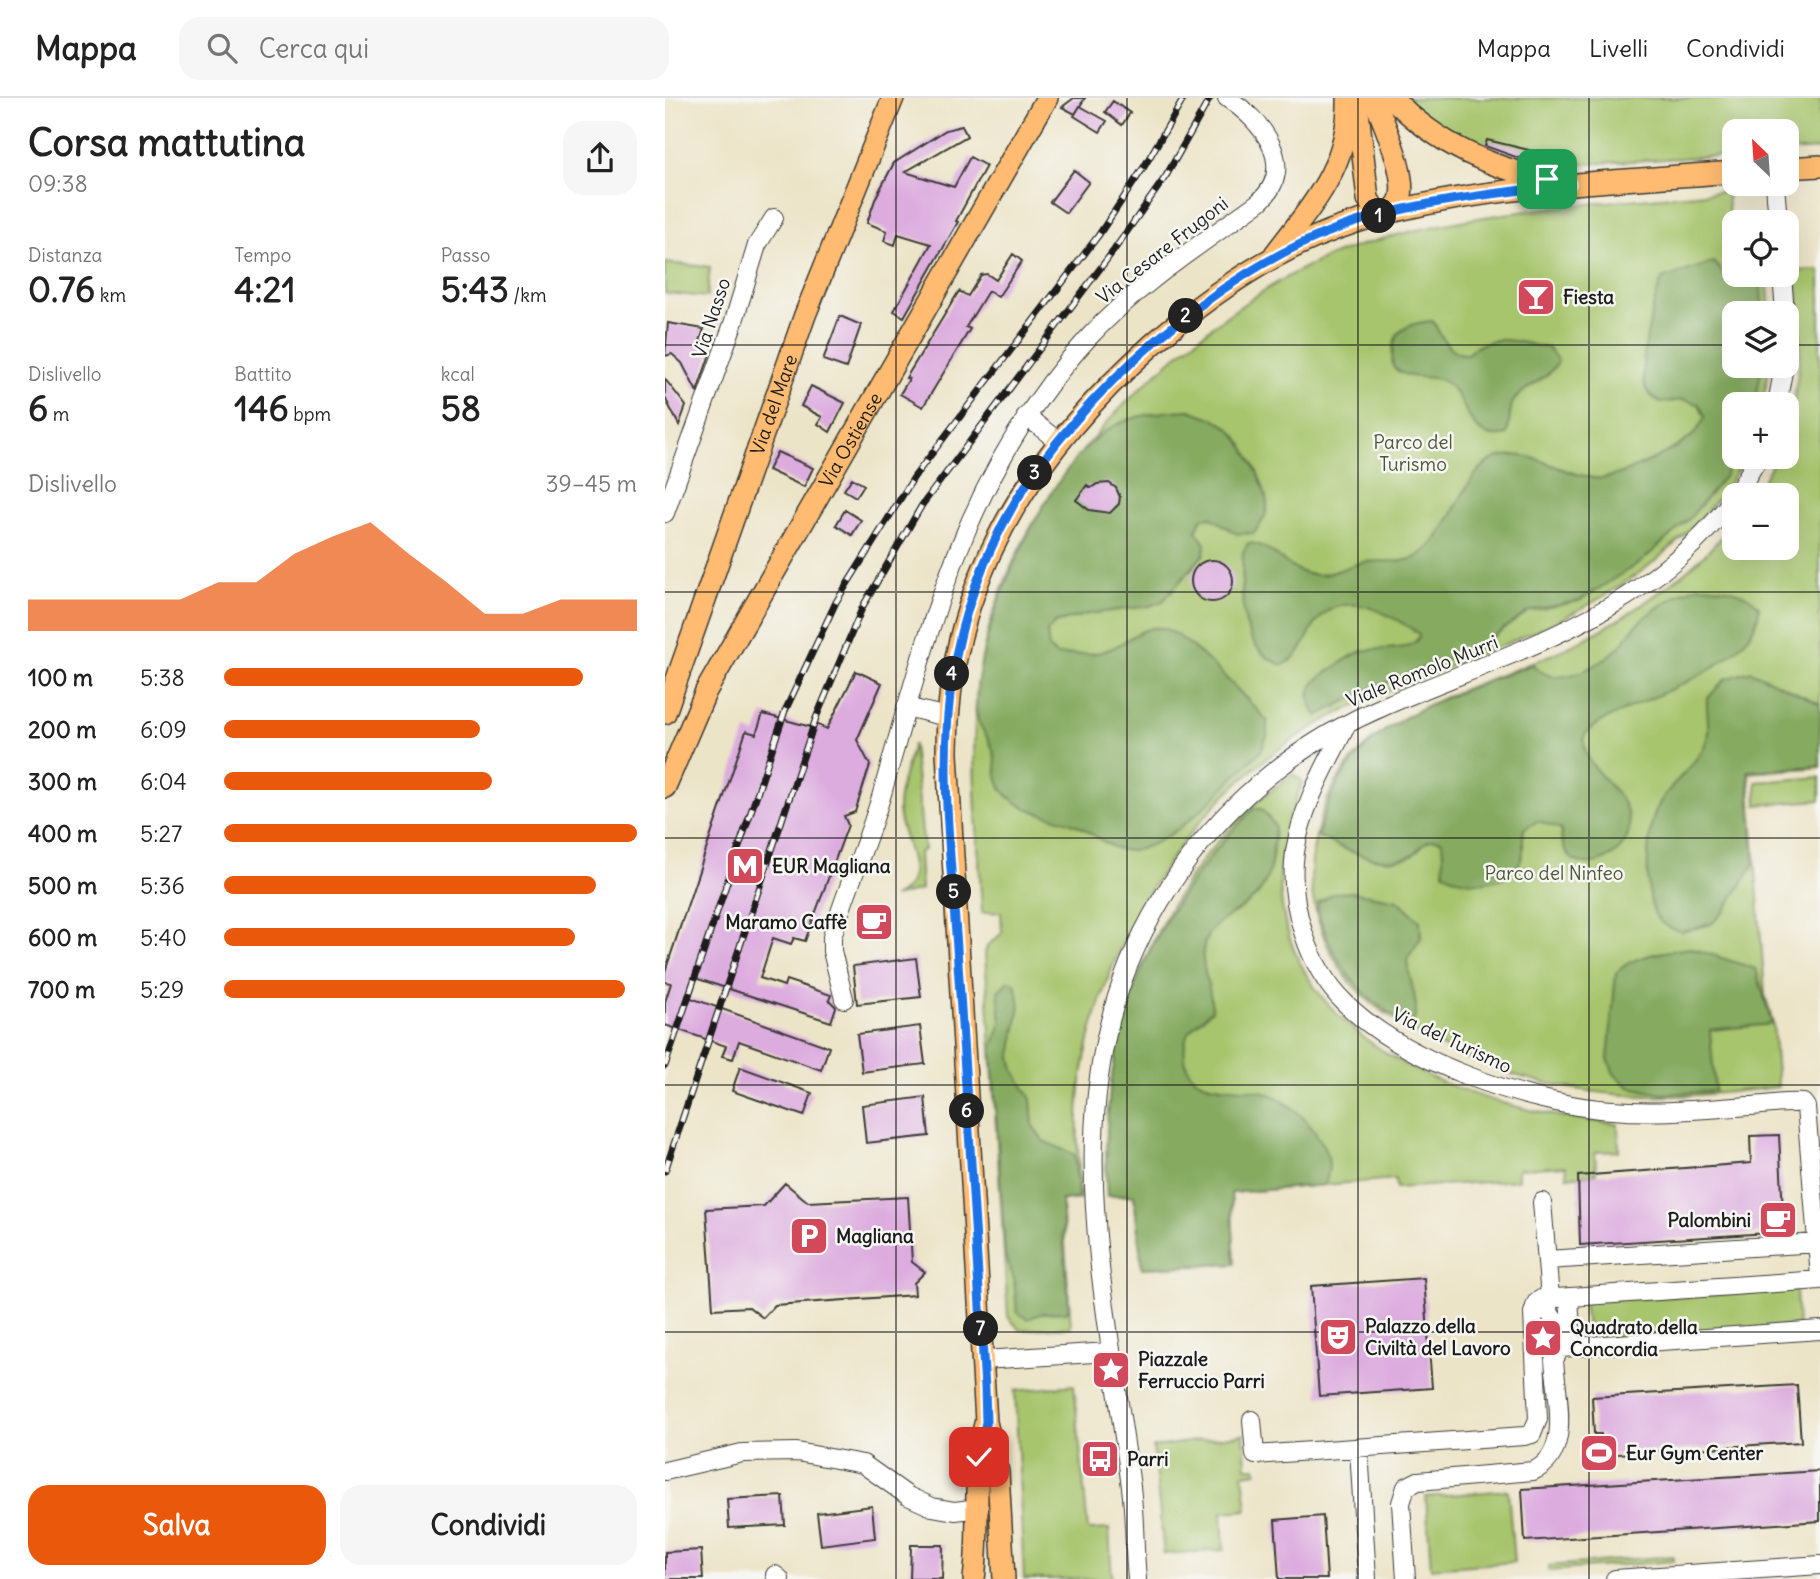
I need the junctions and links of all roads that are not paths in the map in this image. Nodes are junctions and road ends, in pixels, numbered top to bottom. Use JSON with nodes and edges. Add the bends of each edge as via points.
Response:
{"nodes":[{"id":1,"x":893,"y":98,"type":"edge"},
{"id":2,"x":1227,"y":98,"type":"edge"},
{"id":3,"x":1348,"y":98,"type":"edge"},
{"id":4,"x":1356,"y":98,"type":"edge"},
{"id":5,"x":1374,"y":98,"type":"edge"},
{"id":6,"x":1392,"y":98,"type":"edge"},
{"id":7,"x":1048,"y":101,"type":"edge"},
{"id":8,"x":1820,"y":166,"type":"edge"},
{"id":9,"x":1799,"y":167,"type":"edge"},
{"id":10,"x":1722,"y":173,"type":"edge"},
{"id":11,"x":1570,"y":184,"type":"junction"},
{"id":12,"x":1388,"y":214,"type":"junction"},
{"id":13,"x":774,"y":218,"type":"dead end"},
{"id":14,"x":1271,"y":259,"type":"junction"},
{"id":15,"x":1025,"y":416,"type":"junction"},
{"id":16,"x":1059,"y":442,"type":"junction"},
{"id":17,"x":1722,"y":511,"type":"edge"},
{"id":18,"x":665,"y":513,"type":"edge"},
{"id":19,"x":906,"y":707,"type":"junction"},
{"id":20,"x":665,"y":713,"type":"edge"},
{"id":21,"x":947,"y":717,"type":"junction"},
{"id":22,"x":1347,"y":724,"type":"junction"},
{"id":23,"x":665,"y":787,"type":"edge"},
{"id":24,"x":844,"y":999,"type":"dead end"},
{"id":25,"x":1348,"y":1023,"type":"dead end"},
{"id":26,"x":1371,"y":1024,"type":"junction"},
{"id":27,"x":1542,"y":1202,"type":"dead end"},
{"id":28,"x":1818,"y":1243,"type":"junction"},
{"id":29,"x":1547,"y":1259,"type":"junction"},
{"id":30,"x":1820,"y":1278,"type":"edge"},
{"id":31,"x":1569,"y":1297,"type":"junction"},
{"id":32,"x":1545,"y":1299,"type":"junction"},
{"id":33,"x":1820,"y":1330,"type":"edge"},
{"id":34,"x":1571,"y":1346,"type":"junction"},
{"id":35,"x":1109,"y":1352,"type":"junction"},
{"id":36,"x":983,"y":1360,"type":"junction"},
{"id":37,"x":1252,"y":1420,"type":"dead end"},
{"id":38,"x":986,"y":1422,"type":"junction"},
{"id":39,"x":1359,"y":1449,"type":"junction"},
{"id":40,"x":665,"y":1471,"type":"edge"},
{"id":41,"x":979,"y":1508,"type":"junction"},
{"id":42,"x":1820,"y":1565,"type":"edge"},
{"id":43,"x":974,"y":1579,"type":"edge"},
{"id":44,"x":1004,"y":1579,"type":"edge"},
{"id":45,"x":1137,"y":1579,"type":"edge"},
{"id":46,"x":1367,"y":1579,"type":"edge"},
{"id":47,"x":1406,"y":1579,"type":"edge"},
{"id":48,"x":1615,"y":1579,"type":"edge"}],
"edges":[{"from":1,"to":20,"type":"main road","name":"Via del Mare","via":[[805,315]]},
{"from":2,"to":15,"type":"street","name":"Via Cesare Frugoni","via":[[1252,117],[1271,146],[1276,165],[1273,188],[1109,317]]},
{"from":3,"to":14,"type":"main road","via":[[1346,139],[1330,182]]},
{"from":4,"to":12,"type":"main road","via":[[1368,199],[1375,210]]},
{"from":5,"to":12,"type":"main road","via":[[1402,191],[1398,205]]},
{"from":6,"to":11,"type":"main road","via":[[1421,124],[1478,160]]},
{"from":7,"to":23,"type":"main road","name":"Via Ostiense","via":[[706,691]]},
{"from":8,"to":9,"type":"main road"},
{"from":10,"to":11,"type":"main road"},
{"from":11,"to":12,"type":"main road"},
{"from":12,"to":14,"type":"main road","via":[[1336,229]]},
{"from":13,"to":18,"type":"street","name":"Via Nasso","via":[[757,245]]},
{"from":14,"to":16,"type":"main road","via":[[1217,293],[1160,339]]},
{"from":15,"to":16,"type":"street"},
{"from":15,"to":19,"type":"street","name":"Via Cesare Frugoni","via":[[961,537]]},
{"from":16,"to":21,"type":"main road","via":[[1014,504],[982,568],[960,637]]},
{"from":17,"to":22,"type":"street","name":"Viale Romolo Murri","via":[[1686,551],[1618,604],[1548,641]]},
{"from":19,"to":21,"type":"street"},
{"from":19,"to":24,"type":"street","name":"Via Cesare Frugoni","via":[[880,800],[832,937]]},
{"from":21,"to":36,"type":"main road"},
{"from":22,"to":26,"type":"street","name":"Via del Turismo","via":[[1302,823],[1295,894],[1319,967],[1339,997]]},
{"from":22,"to":35,"type":"street","name":"Viale Romolo Murri","via":[[1281,766],[1235,805],[1188,859],[1147,922],[1119,989],[1101,1055],[1093,1128]]},
{"from":25,"to":26,"type":"street"},
{"from":26,"to":28,"type":"street","name":"Via del Turismo","via":[[1474,1077],[1557,1102],[1639,1111],[1800,1103],[1806,1107]]},
{"from":27,"to":29,"type":"street"},
{"from":28,"to":29,"type":"street"},
{"from":28,"to":30,"type":"street"},
{"from":29,"to":32,"type":"street"},
{"from":30,"to":31,"type":"street"},
{"from":31,"to":32,"type":"street"},
{"from":31,"to":34,"type":"street"},
{"from":32,"to":34,"type":"street"},
{"from":32,"to":39,"type":"street","via":[[1534,1310],[1538,1414],[1531,1434]]},
{"from":33,"to":34,"type":"street"},
{"from":34,"to":47,"type":"street","via":[[1560,1348],[1555,1356],[1559,1436],[1546,1464],[1521,1473],[1418,1481],[1406,1487],[1401,1497]]},
{"from":35,"to":36,"type":"street"},
{"from":35,"to":45,"type":"street","via":[[1131,1489]]},
{"from":36,"to":38,"type":"main road"},
{"from":37,"to":39,"type":"street","via":[[1255,1455]]},
{"from":38,"to":41,"type":"main road","via":[[980,1448]]},
{"from":38,"to":44,"type":"main road","via":[[998,1472]]},
{"from":39,"to":46,"type":"street"},
{"from":40,"to":41,"type":"street","via":[[741,1452],[797,1452],[863,1464],[932,1507],[955,1511]]},
{"from":41,"to":43,"type":"main road"},
{"from":42,"to":48,"type":"street"}]}
